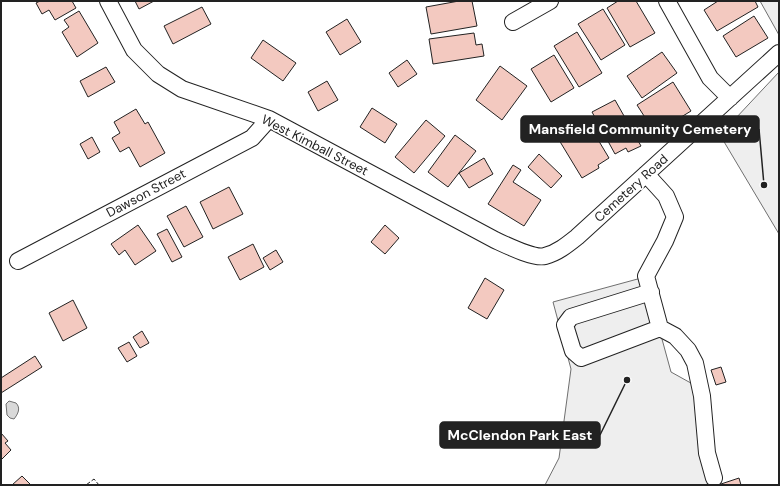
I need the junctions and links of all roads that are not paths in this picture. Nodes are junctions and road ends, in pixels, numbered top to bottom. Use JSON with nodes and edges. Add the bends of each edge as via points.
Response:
{"nodes":[{"id":1,"x":108,"y":1,"type":"edge"},
{"id":2,"x":550,"y":1,"type":"edge"},
{"id":3,"x":667,"y":1,"type":"edge"},
{"id":4,"x":513,"y":22,"type":"dead end"},
{"id":5,"x":779,"y":53,"type":"edge"},
{"id":6,"x":730,"y":98,"type":"junction"},
{"id":7,"x":269,"y":119,"type":"junction"},
{"id":8,"x":646,"y":174,"type":"junction"},
{"id":9,"x":551,"y":254,"type":"joint"},
{"id":10,"x":18,"y":261,"type":"dead end"},
{"id":11,"x":651,"y":292,"type":"junction"},
{"id":12,"x":660,"y":328,"type":"junction"},
{"id":13,"x":714,"y":478,"type":"dead end"}],
"edges":[{"from":1,"to":7,"type":"street","name":"West Kimball Street","via":[[134,50],[158,74],[182,89]]},
{"from":2,"to":4,"type":"street"},
{"from":3,"to":6,"type":"street","via":[[710,78]]},
{"from":5,"to":6,"type":"street","name":"Cemetery Road"},
{"from":6,"to":8,"type":"street","name":"Cemetery Road"},
{"from":7,"to":9,"type":"street","name":"West Kimball Street","via":[[495,240],[528,254],[544,257]]},
{"from":7,"to":10,"type":"street","name":"Dawson Street","via":[[252,138]]},
{"from":8,"to":9,"type":"street","name":"Cemetery Road","via":[[577,238]]},
{"from":8,"to":11,"type":"street","via":[[666,196],[674,217],[665,241],[646,276]]},
{"from":11,"to":12,"type":"street"},
{"from":11,"to":12,"type":"street","via":[[571,317],[565,325],[573,351],[580,358]]},
{"from":12,"to":13,"type":"street","via":[[675,336],[688,350],[695,363],[702,396],[707,453]]}]}
